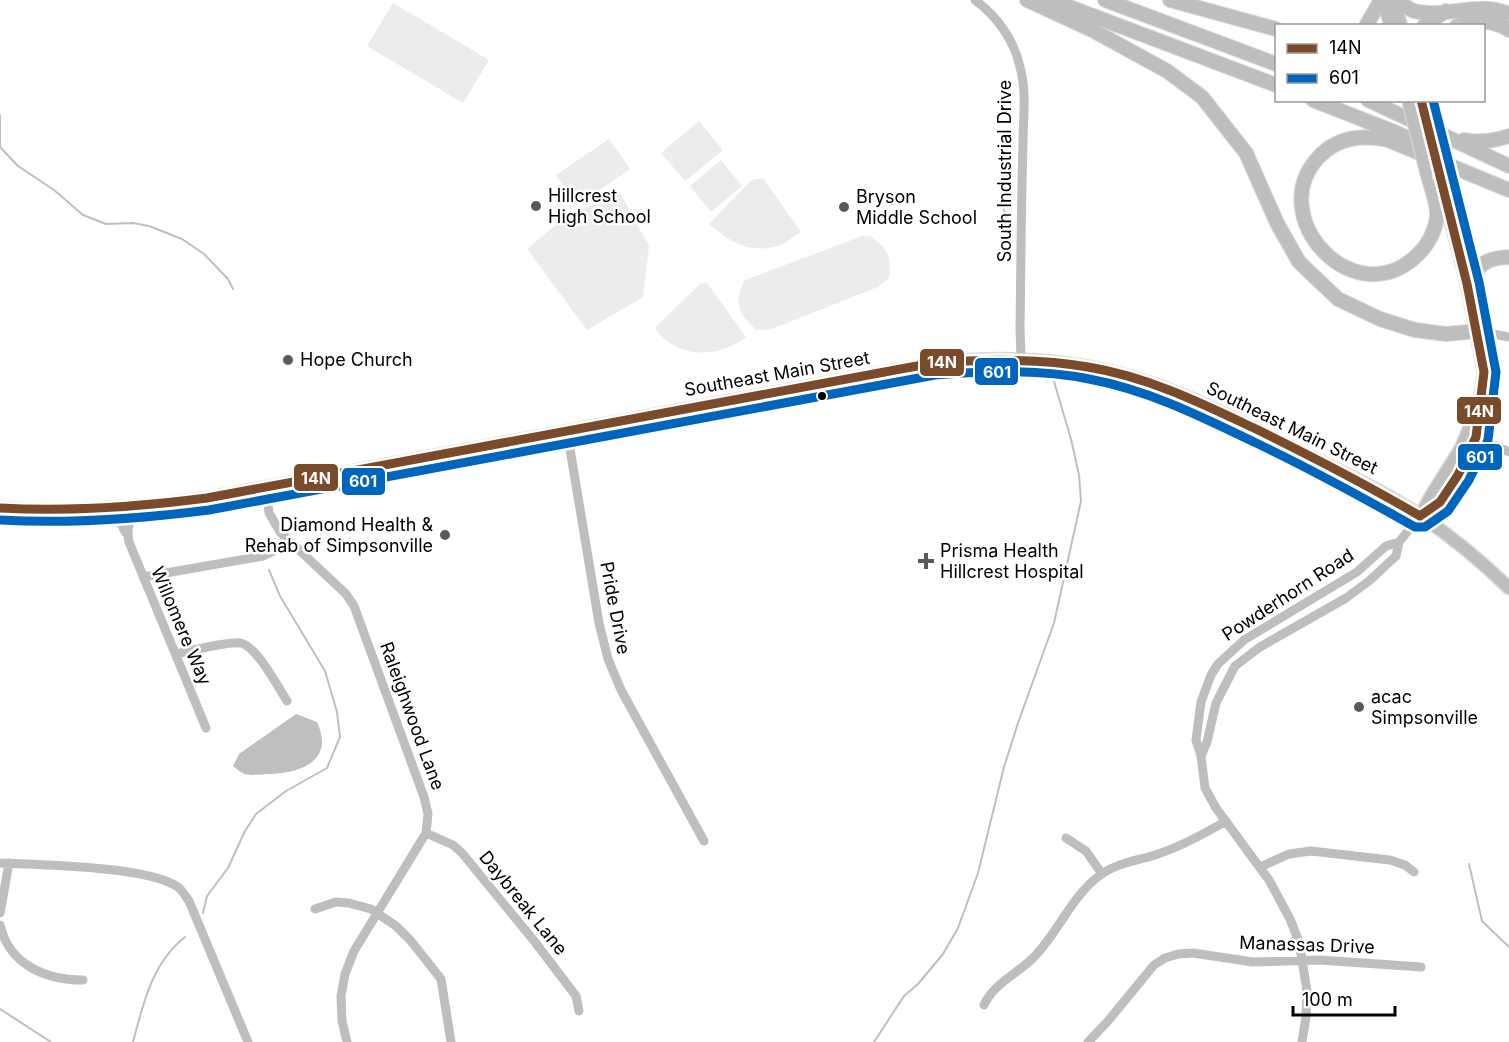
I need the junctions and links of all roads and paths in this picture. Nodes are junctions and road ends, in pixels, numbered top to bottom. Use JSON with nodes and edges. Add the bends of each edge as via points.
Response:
{"nodes":[{"id":1,"x":975,"y":0,"type":"edge"},
{"id":2,"x":1027,"y":0,"type":"edge"},
{"id":3,"x":1051,"y":0,"type":"edge"},
{"id":4,"x":1105,"y":0,"type":"edge"},
{"id":5,"x":1170,"y":0,"type":"edge"},
{"id":6,"x":1383,"y":0,"type":"edge"},
{"id":7,"x":1396,"y":0,"type":"edge"},
{"id":8,"x":1446,"y":11,"type":"junction"},
{"id":9,"x":1509,"y":14,"type":"edge"},
{"id":10,"x":1366,"y":24,"type":"edge"},
{"id":11,"x":1390,"y":24,"type":"edge"},
{"id":12,"x":1401,"y":24,"type":"edge"},
{"id":13,"x":1428,"y":24,"type":"edge"},
{"id":14,"x":1466,"y":24,"type":"edge"},
{"id":15,"x":1275,"y":29,"type":"edge"},
{"id":16,"x":1509,"y":30,"type":"edge"},
{"id":17,"x":1275,"y":64,"type":"edge"},
{"id":18,"x":1275,"y":85,"type":"edge"},
{"id":19,"x":1318,"y":102,"type":"edge"},
{"id":20,"x":1372,"y":102,"type":"edge"},
{"id":21,"x":1419,"y":102,"type":"edge"},
{"id":22,"x":1419,"y":102,"type":"edge"},
{"id":23,"x":1509,"y":136,"type":"edge"},
{"id":24,"x":1448,"y":137,"type":"junction"},
{"id":25,"x":1425,"y":155,"type":"edge"},
{"id":26,"x":1425,"y":155,"type":"edge"},
{"id":27,"x":1425,"y":155,"type":"edge"},
{"id":28,"x":1425,"y":155,"type":"edge"},
{"id":29,"x":1509,"y":166,"type":"edge"},
{"id":30,"x":1509,"y":188,"type":"edge"},
{"id":31,"x":1509,"y":257,"type":"edge"},
{"id":32,"x":1467,"y":284,"type":"junction"},
{"id":33,"x":1478,"y":331,"type":"junction"},
{"id":34,"x":1509,"y":337,"type":"edge"},
{"id":35,"x":1021,"y":358,"type":"junction"},
{"id":36,"x":1479,"y":406,"type":"junction"},
{"id":37,"x":567,"y":431,"type":"junction"},
{"id":38,"x":1476,"y":437,"type":"junction"},
{"id":39,"x":1509,"y":452,"type":"edge"},
{"id":40,"x":266,"y":487,"type":"junction"},
{"id":41,"x":140,"y":506,"type":"junction"},
{"id":42,"x":0,"y":508,"type":"edge"},
{"id":43,"x":112,"y":508,"type":"junction"},
{"id":44,"x":1420,"y":516,"type":"junction"},
{"id":45,"x":127,"y":535,"type":"junction"},
{"id":46,"x":286,"y":539,"type":"junction"},
{"id":47,"x":1399,"y":542,"type":"junction"},
{"id":48,"x":143,"y":577,"type":"junction"},
{"id":49,"x":1509,"y":588,"type":"edge"},
{"id":50,"x":176,"y":654,"type":"junction"},
{"id":51,"x":287,"y":701,"type":"dead end"},
{"id":52,"x":206,"y":728,"type":"dead end"},
{"id":53,"x":1201,"y":756,"type":"junction"},
{"id":54,"x":1226,"y":821,"type":"junction"},
{"id":55,"x":426,"y":833,"type":"junction"},
{"id":56,"x":1066,"y":837,"type":"dead end"},
{"id":57,"x":704,"y":841,"type":"dead end"},
{"id":58,"x":4,"y":863,"type":"edge"},
{"id":59,"x":1260,"y":867,"type":"junction"},
{"id":60,"x":1414,"y":872,"type":"dead end"},
{"id":61,"x":1102,"y":874,"type":"junction"},
{"id":62,"x":315,"y":909,"type":"dead end"},
{"id":63,"x":378,"y":912,"type":"junction"},
{"id":64,"x":0,"y":913,"type":"edge"},
{"id":65,"x":0,"y":925,"type":"edge"},
{"id":66,"x":1303,"y":960,"type":"junction"},
{"id":67,"x":1421,"y":967,"type":"dead end"},
{"id":68,"x":83,"y":980,"type":"dead end"},
{"id":69,"x":984,"y":1005,"type":"dead end"},
{"id":70,"x":579,"y":1011,"type":"dead end"},
{"id":71,"x":248,"y":1042,"type":"edge"},
{"id":72,"x":347,"y":1042,"type":"edge"},
{"id":73,"x":451,"y":1042,"type":"edge"},
{"id":74,"x":1088,"y":1042,"type":"edge"},
{"id":75,"x":1302,"y":1042,"type":"edge"}],
"edges":[{"from":1,"to":35,"type":"street","name":"South Industrial Drive","via":[[1005,31],[1017,54],[1022,76]]},
{"from":2,"to":33,"type":"highway","via":[[1167,71],[1202,97],[1246,153],[1276,223],[1299,262],[1338,299],[1414,330],[1446,334]]},
{"from":3,"to":18,"type":"highway"},
{"from":4,"to":17,"type":"highway"},
{"from":5,"to":15,"type":"highway"},
{"from":6,"to":10,"type":"highway"},
{"from":6,"to":11,"type":"highway"},
{"from":7,"to":8,"type":"highway","via":[[1413,11]]},
{"from":7,"to":12,"type":"main road"},
{"from":8,"to":9,"type":"highway","via":[[1482,6]]},
{"from":8,"to":13,"type":"highway"},
{"from":14,"to":16,"type":"highway","via":[[1494,23]]},
{"from":19,"to":30,"type":"highway","via":[[1397,133]]},
{"from":20,"to":24,"type":"highway"},
{"from":21,"to":25,"type":"highway","bridge":true},
{"from":22,"to":32,"type":"main road","bridge":true},
{"from":23,"to":24,"type":"highway","via":[[1475,142]]},
{"from":24,"to":29,"type":"highway"},
{"from":26,"to":27,"type":"highway","bridge":true,"via":[[1437,214],[1433,233],[1420,253],[1406,265],[1378,274],[1360,273],[1323,252],[1310,235],[1301,201],[1309,170],[1317,159],[1348,138],[1371,136]]},
{"from":28,"to":30,"type":"highway","bridge":true},
{"from":31,"to":32,"type":"highway","via":[[1491,258]]},
{"from":32,"to":33,"type":"main road"},
{"from":33,"to":34,"type":"street"},
{"from":33,"to":36,"type":"main road","via":[[1484,372]]},
{"from":35,"to":37,"type":"main road","name":"Southeast Main Street","via":[[933,363]]},
{"from":35,"to":44,"type":"main road","name":"Southeast Main Street","via":[[1107,371],[1180,394],[1343,472]]},
{"from":36,"to":38,"type":"main road"},
{"from":36,"to":44,"type":"main road","via":[[1461,448]]},
{"from":37,"to":40,"type":"main road","name":"Southeast Main Street"},
{"from":37,"to":57,"type":"street","name":"Pride Drive","via":[[608,659],[626,700]]},
{"from":38,"to":39,"type":"street"},
{"from":38,"to":44,"type":"main road","via":[[1440,502]]},
{"from":40,"to":41,"type":"main road","name":"Southeast Main Street"},
{"from":40,"to":46,"type":"street","name":"Raleighwood Lane","via":[[269,513]]},
{"from":41,"to":43,"type":"main road","name":"Southeast Main Street"},
{"from":41,"to":45,"type":"street","via":[[131,518]]},
{"from":42,"to":43,"type":"main road","name":"Southeast Main Street"},
{"from":43,"to":45,"type":"street","name":"Willomere Way"},
{"from":44,"to":47,"type":"street","name":"Powderhorn Road"},
{"from":44,"to":49,"type":"main road","name":"Southeast Main Street"},
{"from":45,"to":48,"type":"street","name":"Willomere Way"},
{"from":46,"to":48,"type":"street","via":[[263,556]]},
{"from":46,"to":55,"type":"street","name":"Raleighwood Lane","via":[[354,606],[424,797],[428,814]]},
{"from":47,"to":53,"type":"street","name":"Powderhorn Road","via":[[1396,556],[1369,581],[1235,666],[1216,703]]},
{"from":47,"to":53,"type":"street","name":"Powderhorn Road","via":[[1386,546],[1357,572],[1265,626],[1227,654],[1211,675],[1201,702],[1196,740]]},
{"from":48,"to":50,"type":"street","name":"Willomere Way"},
{"from":50,"to":51,"type":"street","via":[[240,643],[258,657]]},
{"from":50,"to":52,"type":"street","name":"Willomere Way"},
{"from":53,"to":54,"type":"street","name":"Powderhorn Road","via":[[1205,788]]},
{"from":54,"to":59,"type":"street","name":"Powderhorn Road"},
{"from":54,"to":61,"type":"street","via":[[1173,848],[1126,862]]},
{"from":55,"to":63,"type":"street"},
{"from":55,"to":70,"type":"street","name":"Daybreak Lane","via":[[462,853],[576,996]]},
{"from":56,"to":61,"type":"street","via":[[1086,851]]},
{"from":58,"to":64,"type":"street"},
{"from":58,"to":71,"type":"street","via":[[130,872],[165,880],[179,888],[189,901]]},
{"from":59,"to":60,"type":"street","via":[[1289,854],[1311,851],[1390,860]]},
{"from":59,"to":66,"type":"street","name":"Powderhorn Road","via":[[1290,919]]},
{"from":61,"to":69,"type":"street","via":[[1087,885],[1042,949],[997,986]]},
{"from":62,"to":63,"type":"street","via":[[336,902]]},
{"from":63,"to":72,"type":"street","via":[[345,974],[341,996]]},
{"from":63,"to":73,"type":"street","via":[[411,941],[441,980]]},
{"from":65,"to":68,"type":"street","via":[[9,949],[21,961],[57,979]]},
{"from":66,"to":67,"type":"street","name":"Manassas Drive"},
{"from":66,"to":74,"type":"street","name":"Manassas Drive","via":[[1253,962],[1193,953],[1172,955],[1154,965]]},
{"from":66,"to":75,"type":"street","name":"Powderhorn Road","via":[[1307,1003]]}]}
